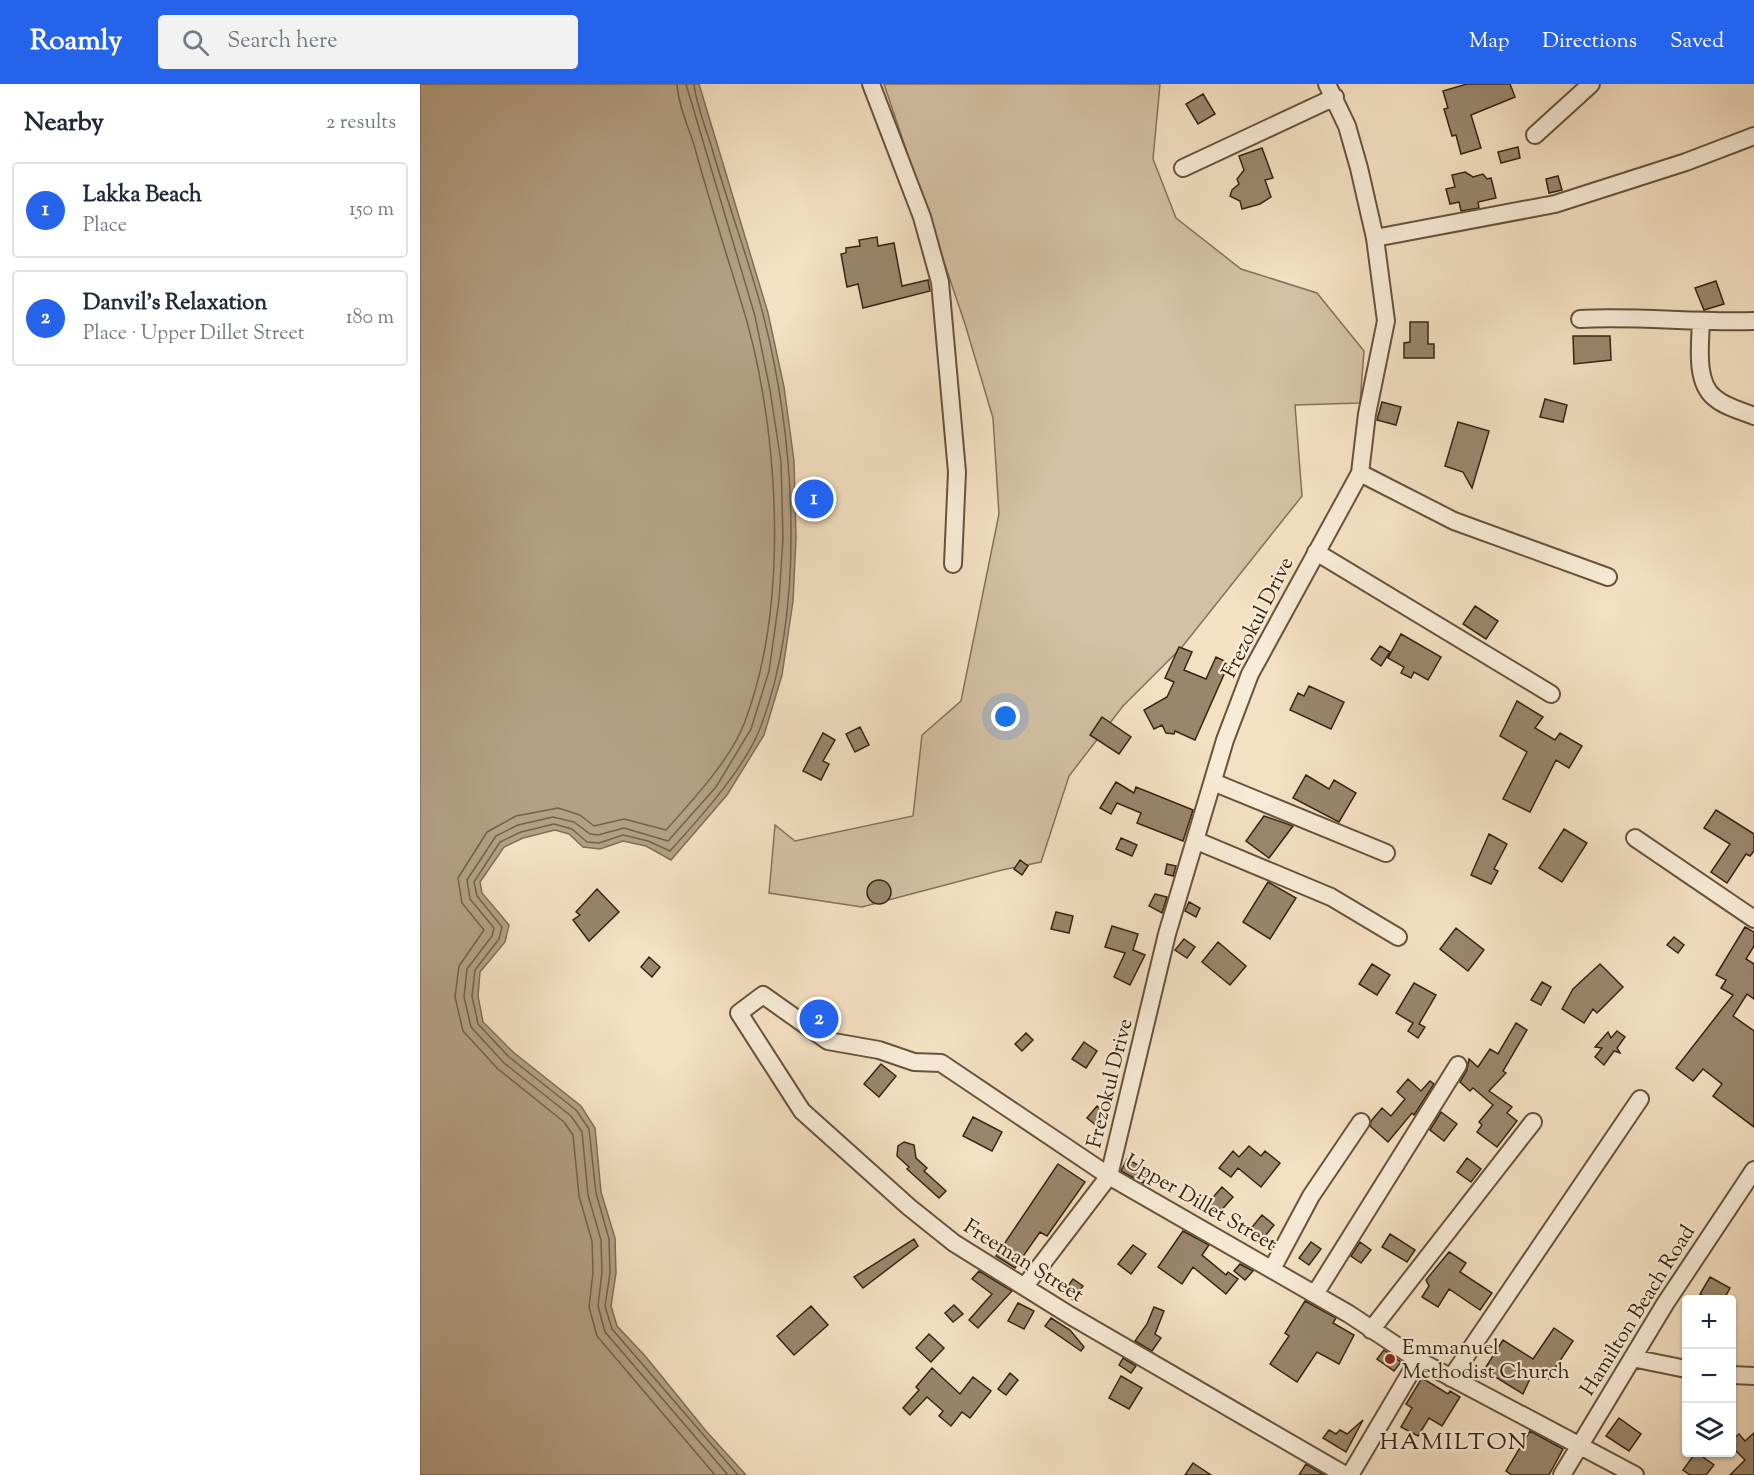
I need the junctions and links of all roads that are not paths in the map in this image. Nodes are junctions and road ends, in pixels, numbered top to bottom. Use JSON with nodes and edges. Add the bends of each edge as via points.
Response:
{"nodes":[{"id":1,"x":871,"y":84,"type":"edge"},
{"id":2,"x":1590,"y":84,"type":"edge"},
{"id":3,"x":1331,"y":91,"type":"edge"},
{"id":4,"x":1535,"y":135,"type":"dead end"},
{"id":5,"x":1754,"y":136,"type":"edge"},
{"id":6,"x":1183,"y":168,"type":"dead end"},
{"id":7,"x":1375,"y":237,"type":"junction"},
{"id":8,"x":1580,"y":319,"type":"dead end"},
{"id":9,"x":1754,"y":321,"type":"edge"},
{"id":10,"x":1701,"y":322,"type":"junction"},
{"id":11,"x":1754,"y":416,"type":"edge"},
{"id":12,"x":1360,"y":473,"type":"junction"},
{"id":13,"x":1316,"y":552,"type":"junction"},
{"id":14,"x":953,"y":564,"type":"dead end"},
{"id":15,"x":1608,"y":578,"type":"dead end"},
{"id":16,"x":1551,"y":694,"type":"dead end"},
{"id":17,"x":1213,"y":782,"type":"junction"},
{"id":18,"x":1635,"y":838,"type":"dead end"},
{"id":19,"x":1197,"y":841,"type":"junction"},
{"id":20,"x":1386,"y":853,"type":"dead end"},
{"id":21,"x":1754,"y":919,"type":"edge"},
{"id":22,"x":1398,"y":937,"type":"dead end"},
{"id":23,"x":739,"y":1013,"type":"joint"},
{"id":24,"x":1458,"y":1065,"type":"dead end"},
{"id":25,"x":1640,"y":1099,"type":"dead end"},
{"id":26,"x":1361,"y":1122,"type":"dead end"},
{"id":27,"x":1533,"y":1122,"type":"dead end"},
{"id":28,"x":1754,"y":1170,"type":"edge"},
{"id":29,"x":1109,"y":1176,"type":"junction"},
{"id":30,"x":1272,"y":1269,"type":"junction"},
{"id":31,"x":1024,"y":1286,"type":"junction"},
{"id":32,"x":1314,"y":1294,"type":"junction"},
{"id":33,"x":1371,"y":1330,"type":"junction"},
{"id":34,"x":1632,"y":1358,"type":"junction"},
{"id":35,"x":1418,"y":1360,"type":"junction"},
{"id":36,"x":1682,"y":1368,"type":"edge"},
{"id":37,"x":1736,"y":1375,"type":"edge"},
{"id":38,"x":1754,"y":1376,"type":"edge"},
{"id":39,"x":1451,"y":1378,"type":"junction"},
{"id":40,"x":1578,"y":1446,"type":"junction"},
{"id":41,"x":1345,"y":1475,"type":"edge"},
{"id":42,"x":1350,"y":1475,"type":"edge"},
{"id":43,"x":1562,"y":1475,"type":"edge"},
{"id":44,"x":1635,"y":1475,"type":"edge"}],
"edges":[{"from":1,"to":14,"type":"street","via":[[922,217],[940,282],[957,472]]},
{"from":2,"to":4,"type":"street"},
{"from":3,"to":6,"type":"street"},
{"from":3,"to":7,"type":"street","name":"Frezokul Drive","via":[[1347,126]]},
{"from":5,"to":7,"type":"street","via":[[1555,204]]},
{"from":7,"to":12,"type":"street","name":"Frezokul Drive","via":[[1386,321],[1366,414]]},
{"from":8,"to":10,"type":"street","via":[[1636,316]]},
{"from":9,"to":10,"type":"street"},
{"from":10,"to":11,"type":"street","via":[[1700,350],[1706,390],[1717,400]]},
{"from":12,"to":13,"type":"street","name":"Frezokul Drive"},
{"from":12,"to":15,"type":"street","via":[[1454,521]]},
{"from":13,"to":16,"type":"street"},
{"from":13,"to":17,"type":"street","name":"Frezokul Drive","via":[[1250,674]]},
{"from":17,"to":19,"type":"street","name":"Frezokul Drive"},
{"from":17,"to":20,"type":"street"},
{"from":18,"to":21,"type":"street"},
{"from":19,"to":22,"type":"street","via":[[1330,897]]},
{"from":19,"to":29,"type":"street","name":"Frezokul Drive","via":[[1167,934]]},
{"from":23,"to":29,"type":"street","name":"Upper Dillet Street","via":[[763,994],[828,1041],[879,1050],[914,1062],[941,1063]]},
{"from":23,"to":31,"type":"street","name":"Freeman Street","via":[[802,1111],[954,1244]]},
{"from":24,"to":32,"type":"street"},
{"from":25,"to":39,"type":"street"},
{"from":26,"to":30,"type":"street","via":[[1311,1196]]},
{"from":27,"to":33,"type":"street"},
{"from":28,"to":34,"type":"street","name":"Hamilton Beach Road"},
{"from":29,"to":30,"type":"street","name":"Upper Dillet Street","via":[[1243,1256]]},
{"from":29,"to":31,"type":"street"},
{"from":30,"to":32,"type":"street","name":"Upper Dillet Street"},
{"from":31,"to":41,"type":"street","name":"Freeman Street"},
{"from":32,"to":33,"type":"street","name":"Upper Dillet Street"},
{"from":33,"to":35,"type":"street","name":"Upper Dillet Street"},
{"from":34,"to":36,"type":"street"},
{"from":34,"to":40,"type":"street","name":"Hamilton Beach Road"},
{"from":35,"to":39,"type":"street","name":"Upper Dillet Street"},
{"from":35,"to":42,"type":"street"},
{"from":37,"to":38,"type":"street"},
{"from":39,"to":40,"type":"street","name":"Upper Dillet Street"},
{"from":40,"to":43,"type":"street","name":"Hamilton Beach Road"},
{"from":40,"to":44,"type":"street","name":"Upper Dillet Street"}]}
